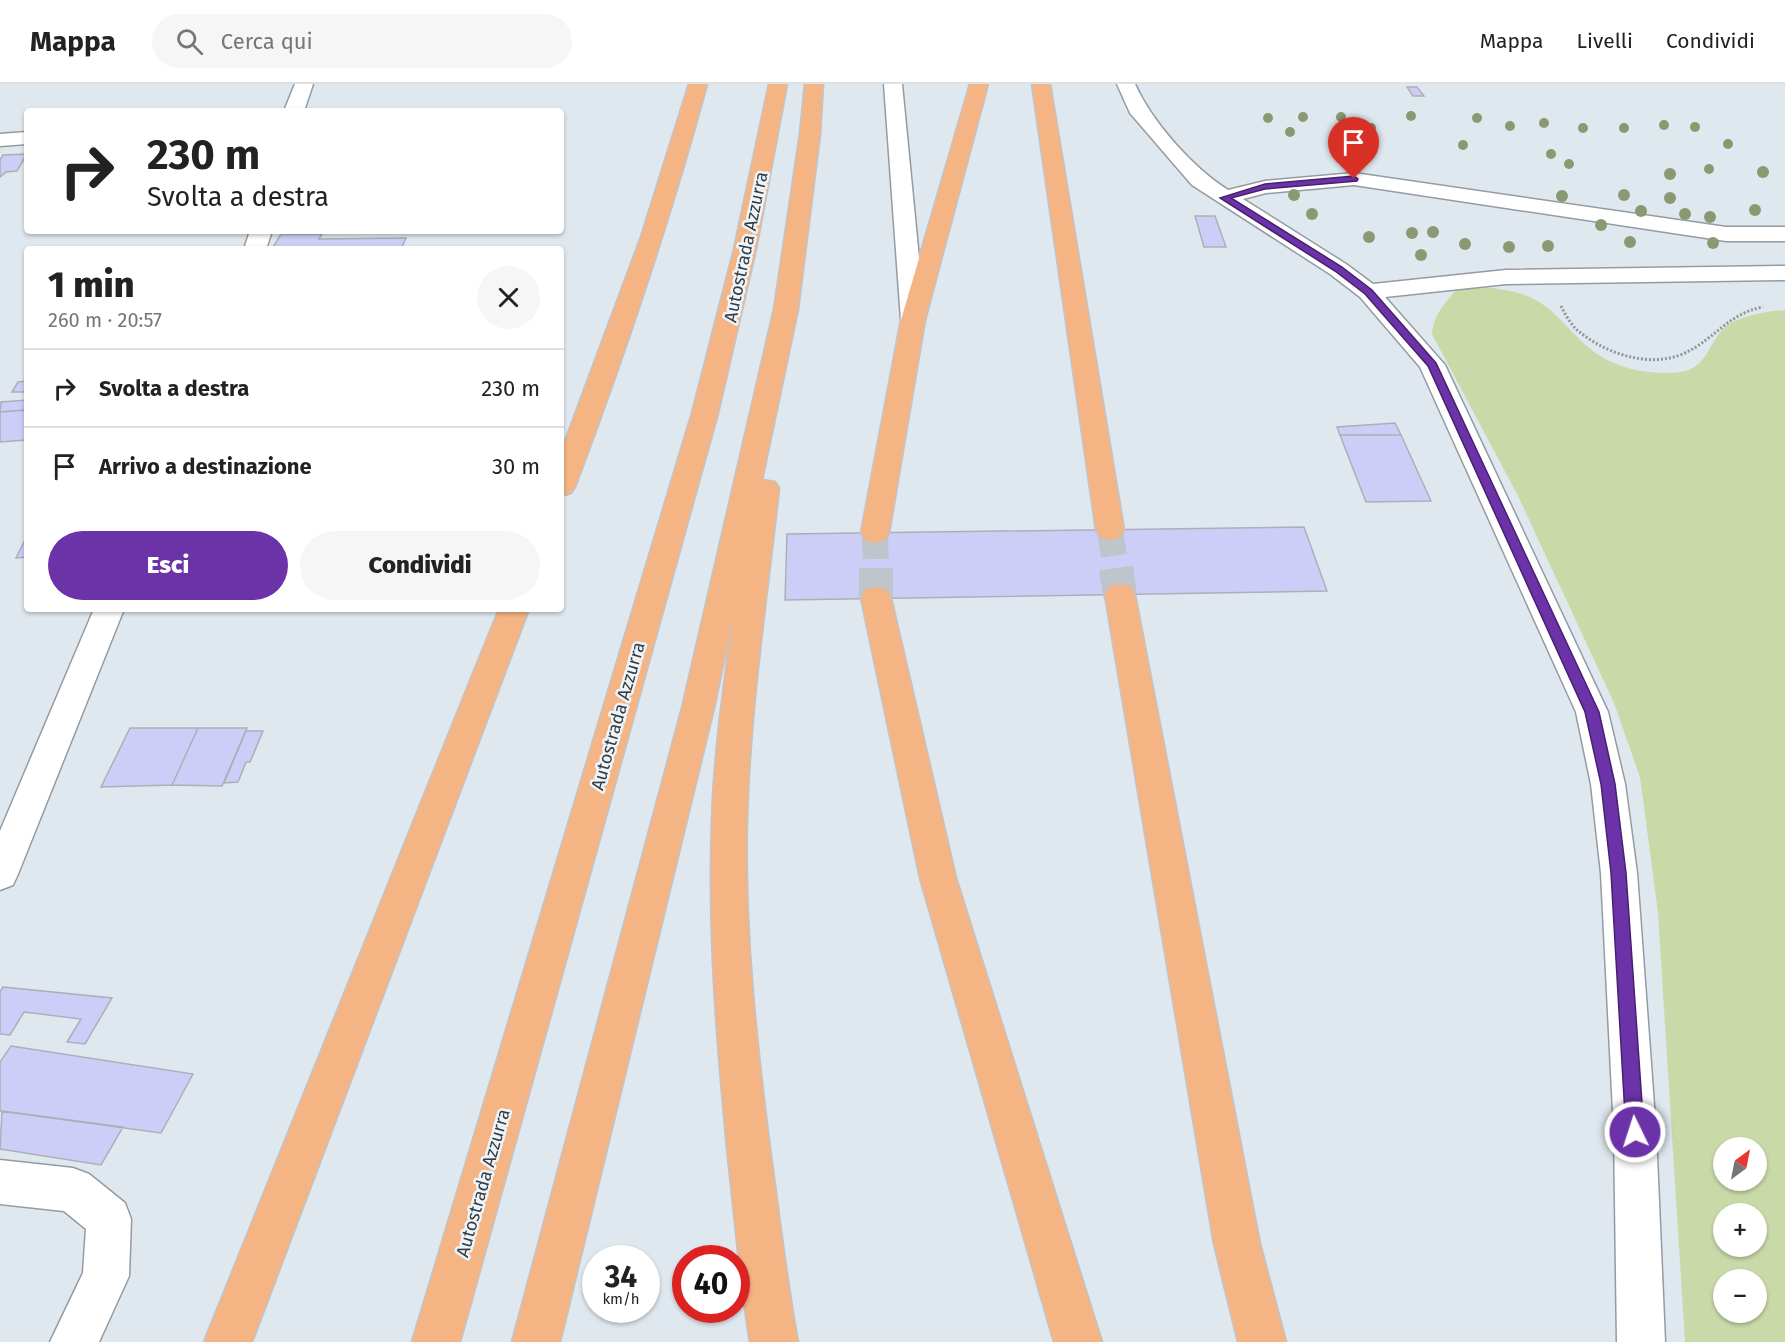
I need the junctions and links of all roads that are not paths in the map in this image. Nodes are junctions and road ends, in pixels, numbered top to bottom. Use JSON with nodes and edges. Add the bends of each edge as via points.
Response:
{"nodes":[{"id":1,"x":304,"y":84,"type":"edge"},
{"id":2,"x":698,"y":84,"type":"edge"},
{"id":3,"x":778,"y":84,"type":"edge"},
{"id":4,"x":814,"y":84,"type":"edge"},
{"id":5,"x":893,"y":84,"type":"edge"},
{"id":6,"x":979,"y":84,"type":"edge"},
{"id":7,"x":1041,"y":84,"type":"edge"},
{"id":8,"x":1126,"y":84,"type":"edge"},
{"id":9,"x":295,"y":108,"type":"edge"},
{"id":10,"x":24,"y":138,"type":"edge"},
{"id":11,"x":0,"y":140,"type":"edge"},
{"id":12,"x":1224,"y":198,"type":"junction"},
{"id":13,"x":1785,"y":234,"type":"edge"},
{"id":14,"x":1785,"y":273,"type":"edge"},
{"id":15,"x":1368,"y":292,"type":"junction"},
{"id":16,"x":786,"y":309,"type":"junction"},
{"id":17,"x":913,"y":320,"type":"junction"},
{"id":18,"x":564,"y":479,"type":"edge"},
{"id":19,"x":1110,"y":530,"type":"tunnel mouth"},
{"id":20,"x":874,"y":532,"type":"tunnel mouth"},
{"id":21,"x":1120,"y":595,"type":"tunnel mouth"},
{"id":22,"x":876,"y":598,"type":"tunnel mouth"},
{"id":23,"x":108,"y":612,"type":"edge"},
{"id":24,"x":513,"y":612,"type":"edge"},
{"id":25,"x":0,"y":874,"type":"edge"},
{"id":26,"x":0,"y":1182,"type":"edge"},
{"id":27,"x":74,"y":1342,"type":"edge"},
{"id":28,"x":228,"y":1342,"type":"edge"},
{"id":29,"x":436,"y":1342,"type":"edge"},
{"id":30,"x":536,"y":1342,"type":"edge"},
{"id":31,"x":774,"y":1342,"type":"edge"},
{"id":32,"x":1078,"y":1342,"type":"edge"},
{"id":33,"x":1262,"y":1342,"type":"edge"},
{"id":34,"x":1641,"y":1342,"type":"edge"}],
"edges":[{"from":1,"to":9,"type":"street"},
{"from":2,"to":18,"type":"highway","via":[[613,354]]},
{"from":3,"to":29,"type":"highway","name":"Autostrada Azzurra","via":[[729,326]]},
{"from":4,"to":16,"type":"highway"},
{"from":5,"to":17,"type":"street"},
{"from":6,"to":17,"type":"highway"},
{"from":7,"to":19,"type":"highway"},
{"from":8,"to":12,"type":"street","via":[[1137,109],[1171,150],[1199,181]]},
{"from":10,"to":11,"type":"street"},
{"from":12,"to":13,"type":"street","via":[[1265,187],[1354,179],[1726,234]]},
{"from":12,"to":15,"type":"street"},
{"from":14,"to":15,"type":"street","via":[[1506,277]]},
{"from":15,"to":34,"type":"street","via":[[1432,365],[1592,712],[1608,784],[1619,873],[1635,1132]]},
{"from":16,"to":30,"type":"highway","via":[[698,708]]},
{"from":16,"to":31,"type":"highway","via":[[742,663],[733,755],[729,865],[735,1013]]},
{"from":17,"to":20,"type":"highway"},
{"from":21,"to":33,"type":"highway","via":[[1237,1244]]},
{"from":22,"to":32,"type":"highway","via":[[938,878]]},
{"from":23,"to":25,"type":"street"},
{"from":24,"to":28,"type":"highway"},
{"from":26,"to":27,"type":"street","via":[[73,1190],[109,1219],[106,1276]]}]}
